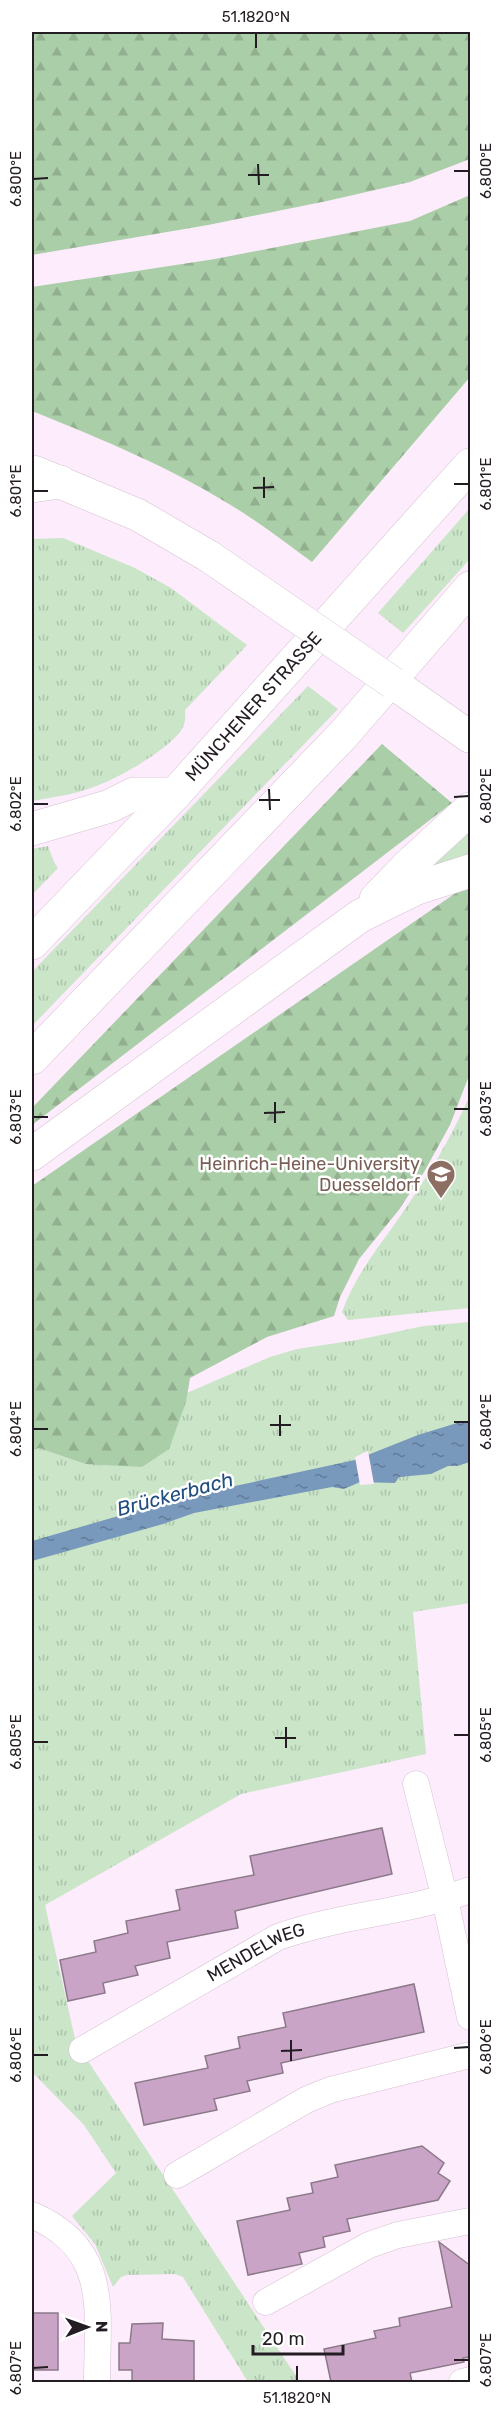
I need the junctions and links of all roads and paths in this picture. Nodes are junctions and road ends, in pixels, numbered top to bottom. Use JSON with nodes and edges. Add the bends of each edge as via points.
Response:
{"nodes":[{"id":1,"x":471,"y":465,"type":"edge"},
{"id":2,"x":41,"y":480,"type":"edge"},
{"id":3,"x":471,"y":588,"type":"edge"},
{"id":4,"x":467,"y":735,"type":"edge"},
{"id":5,"x":175,"y":794,"type":"junction"},
{"id":6,"x":471,"y":808,"type":"edge"},
{"id":7,"x":32,"y":829,"type":"edge"},
{"id":8,"x":471,"y":871,"type":"edge"},
{"id":9,"x":360,"y":916,"type":"junction"},
{"id":10,"x":32,"y":942,"type":"edge"},
{"id":11,"x":32,"y":1058,"type":"edge"},
{"id":12,"x":32,"y":1154,"type":"edge"},
{"id":13,"x":416,"y":1784,"type":"dead end"},
{"id":14,"x":471,"y":1890,"type":"edge"},
{"id":15,"x":445,"y":1899,"type":"junction"},
{"id":16,"x":471,"y":2017,"type":"edge"},
{"id":17,"x":82,"y":2050,"type":"dead end"},
{"id":18,"x":471,"y":2055,"type":"edge"},
{"id":19,"x":177,"y":2175,"type":"dead end"},
{"id":20,"x":32,"y":2215,"type":"edge"},
{"id":21,"x":471,"y":2221,"type":"edge"},
{"id":22,"x":266,"y":2302,"type":"dead end"},
{"id":23,"x":471,"y":2380,"type":"edge"},
{"id":24,"x":97,"y":2382,"type":"edge"},
{"id":25,"x":462,"y":2382,"type":"edge"}],
"edges":[{"from":1,"to":5,"type":"highway","name":"MÜNCHENER STRASSE"},
{"from":2,"to":4,"type":"street","bridge":true,"via":[[138,516],[210,557]]},
{"from":3,"to":11,"type":"highway","via":[[343,735]]},
{"from":5,"to":7,"type":"highway","via":[[134,794],[110,806]]},
{"from":5,"to":10,"type":"highway","name":"MÜNCHENER STRASSE"},
{"from":6,"to":9,"type":"highway"},
{"from":8,"to":9,"type":"highway","via":[[417,888]]},
{"from":9,"to":12,"type":"highway"},
{"from":13,"to":15,"type":"street"},
{"from":14,"to":15,"type":"street","name":"MENDELWEG"},
{"from":15,"to":16,"type":"street"},
{"from":15,"to":17,"type":"street","name":"MENDELWEG","via":[[306,1927],[278,1937]]},
{"from":18,"to":19,"type":"street","via":[[330,2090]]},
{"from":20,"to":24,"type":"street","via":[[66,2236],[82,2253],[93,2274],[97,2296]]},
{"from":21,"to":22,"type":"street","via":[[398,2235],[369,2246]]},
{"from":23,"to":25,"type":"street"}]}
